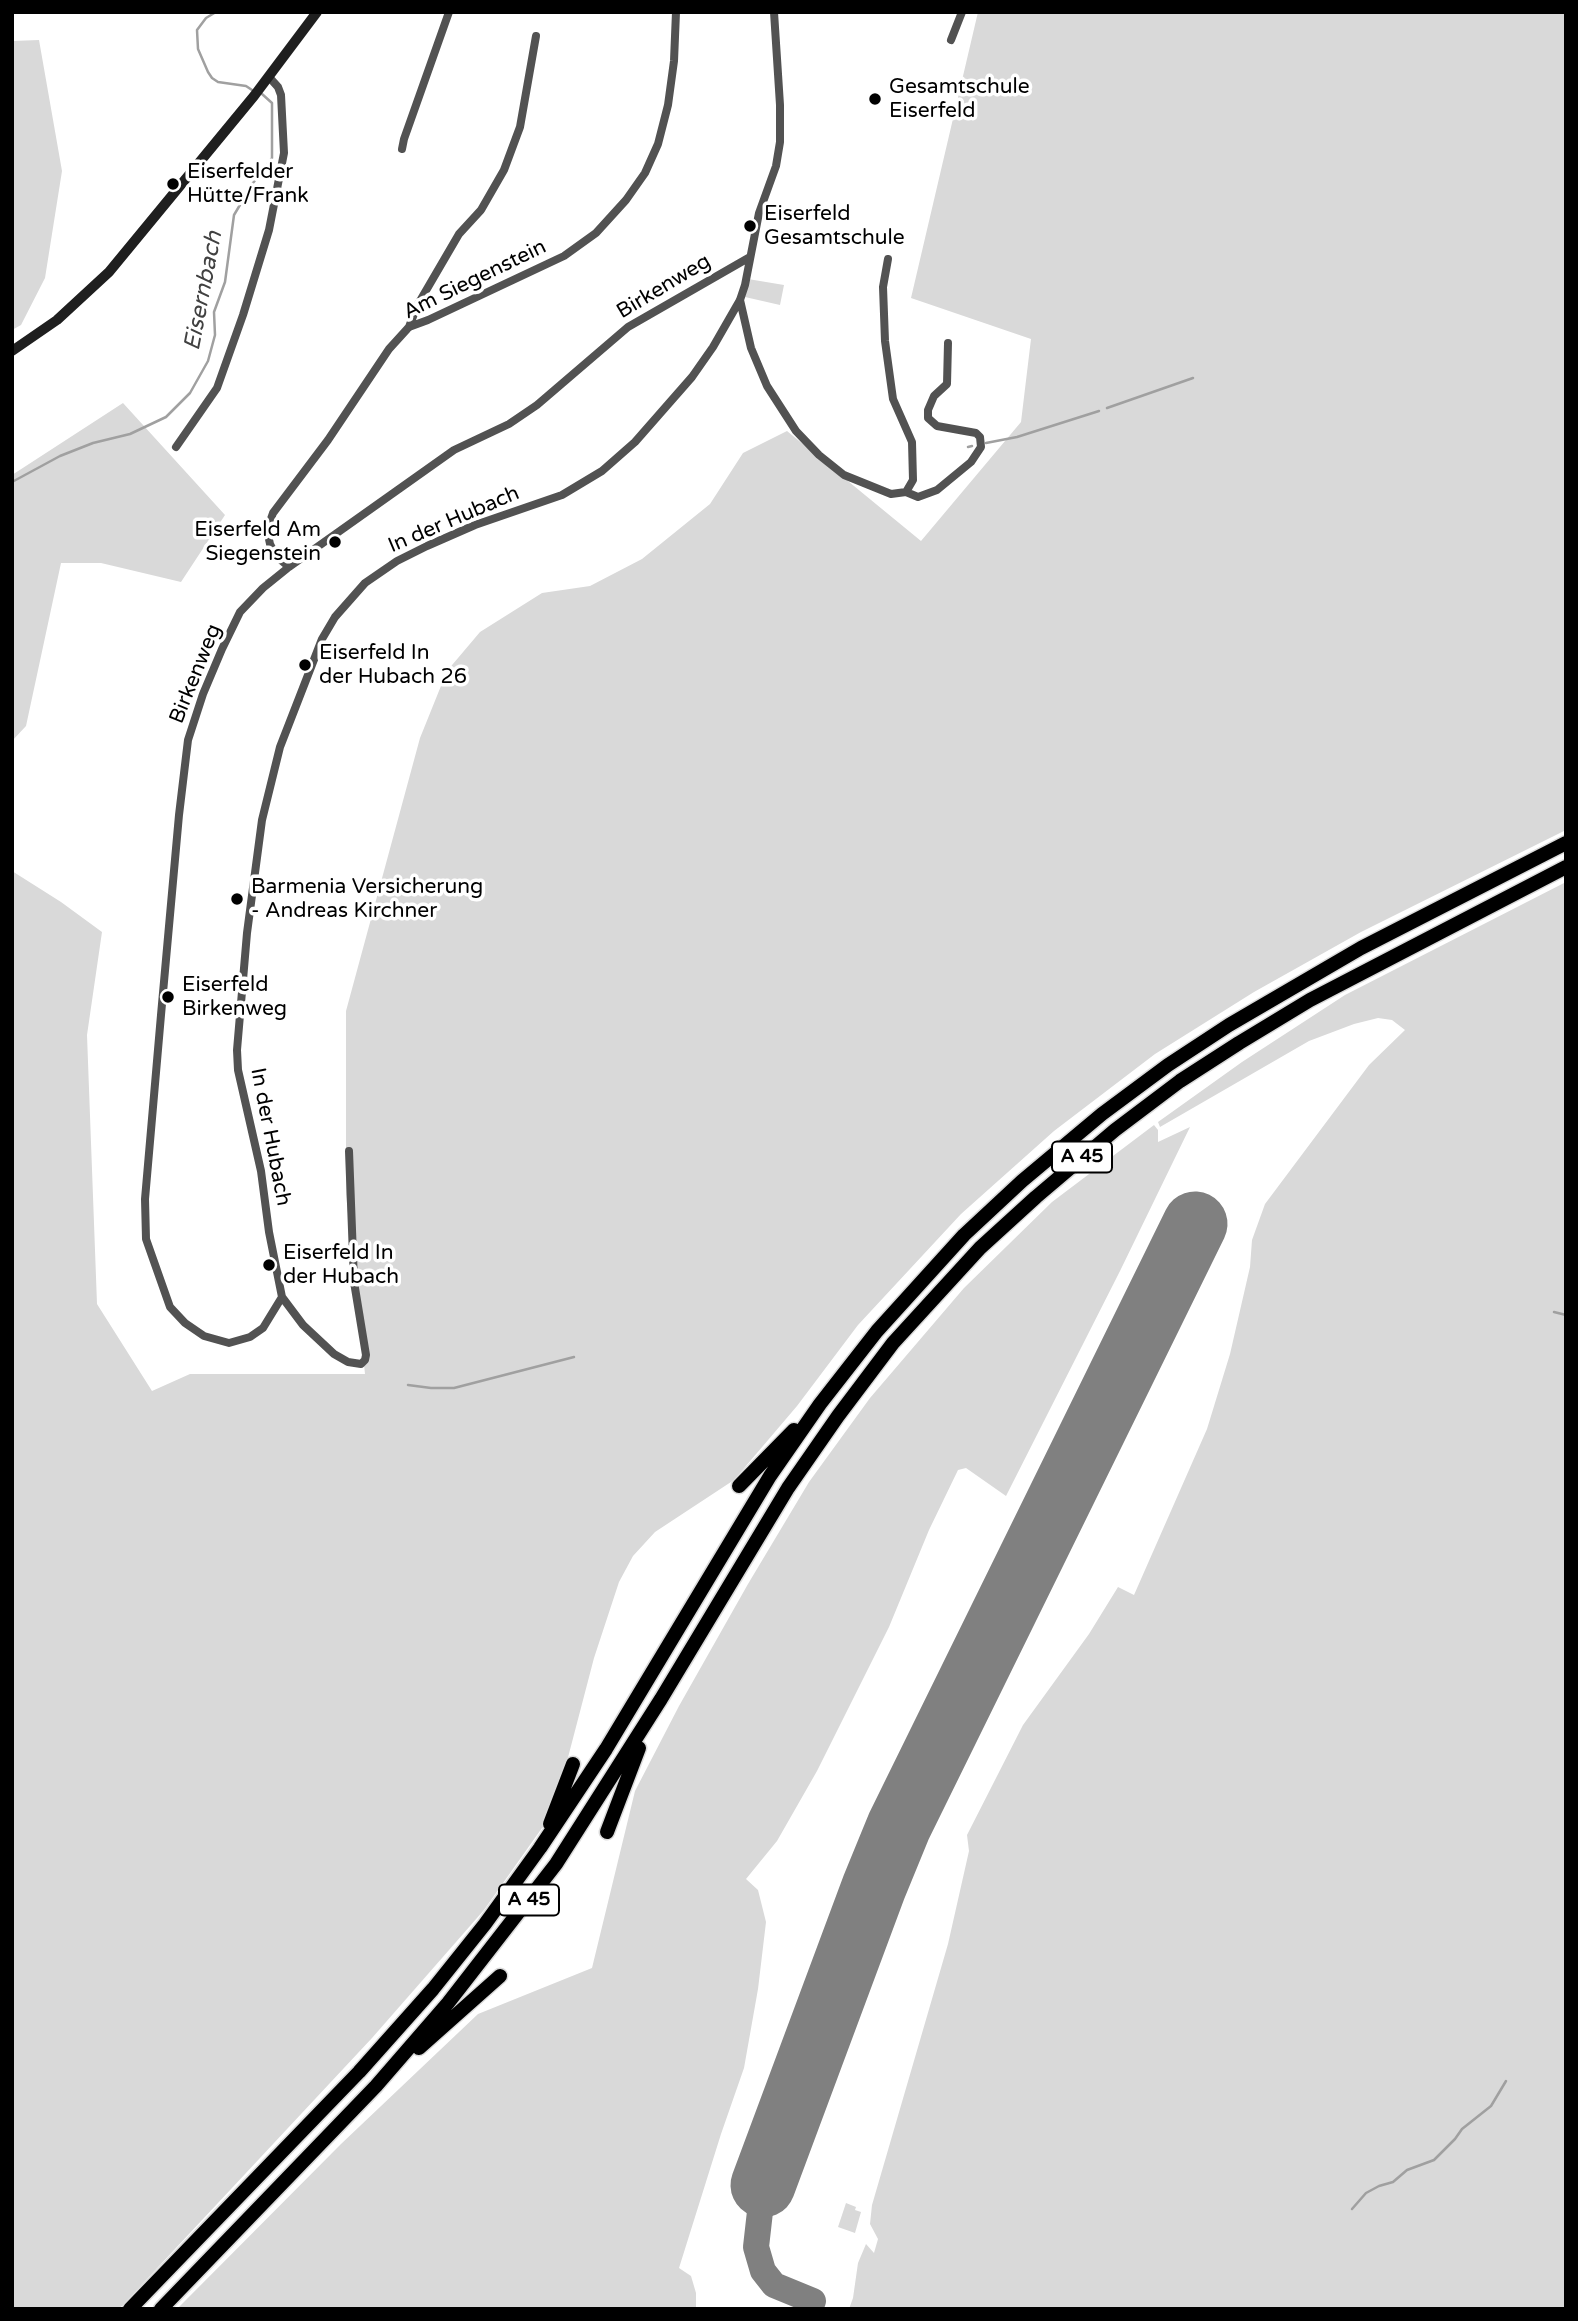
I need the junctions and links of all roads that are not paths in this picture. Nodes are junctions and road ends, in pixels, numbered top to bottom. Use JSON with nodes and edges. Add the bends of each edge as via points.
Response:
{"nodes":[{"id":1,"x":317,"y":12,"type":"edge"},
{"id":2,"x":449,"y":12,"type":"edge"},
{"id":3,"x":676,"y":12,"type":"edge"},
{"id":4,"x":774,"y":12,"type":"edge"},
{"id":5,"x":962,"y":12,"type":"edge"},
{"id":6,"x":536,"y":36,"type":"dead end"},
{"id":7,"x":951,"y":40,"type":"dead end"},
{"id":8,"x":269,"y":77,"type":"junction"},
{"id":9,"x":402,"y":149,"type":"dead end"},
{"id":10,"x":750,"y":257,"type":"junction"},
{"id":11,"x":888,"y":260,"type":"dead end"},
{"id":12,"x":740,"y":300,"type":"junction"},
{"id":13,"x":409,"y":327,"type":"junction"},
{"id":14,"x":948,"y":343,"type":"dead end"},
{"id":15,"x":12,"y":351,"type":"edge"},
{"id":16,"x":176,"y":447,"type":"dead end"},
{"id":17,"x":906,"y":492,"type":"junction"},
{"id":18,"x":289,"y":567,"type":"junction"},
{"id":19,"x":1566,"y":844,"type":"edge"},
{"id":20,"x":1566,"y":867,"type":"edge"},
{"id":21,"x":349,"y":1151,"type":"dead end"},
{"id":22,"x":282,"y":1297,"type":"junction"},
{"id":23,"x":820,"y":1404,"type":"junction"},
{"id":24,"x":739,"y":1486,"type":"dead end"},
{"id":25,"x":662,"y":1699,"type":"junction"},
{"id":26,"x":573,"y":1764,"type":"dead end"},
{"id":27,"x":607,"y":1832,"type":"dead end"},
{"id":28,"x":540,"y":1848,"type":"junction"},
{"id":29,"x":500,"y":1976,"type":"dead end"},
{"id":30,"x":376,"y":2086,"type":"junction"},
{"id":31,"x":131,"y":2309,"type":"edge"},
{"id":32,"x":161,"y":2309,"type":"edge"}],
"edges":[{"from":1,"to":8,"type":"main road"},
{"from":2,"to":9,"type":"street"},
{"from":3,"to":13,"type":"street","name":"Am Siegenstein","via":[[668,105],[658,144],[626,200],[596,233],[564,256]]},
{"from":4,"to":10,"type":"street","via":[[780,142]]},
{"from":5,"to":7,"type":"street"},
{"from":6,"to":13,"type":"street","via":[[520,127],[504,170],[481,210],[459,234]]},
{"from":8,"to":15,"type":"main road","via":[[109,272],[57,320]]},
{"from":8,"to":16,"type":"street","via":[[281,95],[284,153],[269,230],[217,388]]},
{"from":10,"to":12,"type":"street"},
{"from":10,"to":18,"type":"street","name":"Birkenweg","via":[[628,327],[537,405],[454,450]]},
{"from":11,"to":17,"type":"street","via":[[883,287],[885,341],[893,399],[912,442],[913,480]]},
{"from":12,"to":17,"type":"street","via":[[751,348],[767,386],[796,431],[844,475],[891,494]]},
{"from":12,"to":22,"type":"street","name":"In der Hubach","via":[[692,377],[635,442],[602,471],[562,495],[475,526],[397,561],[365,583],[322,639],[280,747],[262,820],[237,1050]]},
{"from":13,"to":18,"type":"street","name":"Am Siegenstein","via":[[273,513],[267,530],[270,544]]},
{"from":14,"to":17,"type":"street","via":[[947,383],[934,397],[928,418],[937,426],[976,433],[981,447],[971,462],[937,490],[918,497]]},
{"from":18,"to":22,"type":"street","name":"Birkenweg","via":[[240,612],[188,740],[145,1199],[146,1239],[156,1271],[170,1307],[195,1331],[229,1343],[250,1337],[267,1322]]},
{"from":19,"to":23,"type":"highway","number":"A 45","via":[[1303,981],[1208,1038],[1102,1114],[964,1235],[877,1331]]},
{"from":20,"to":25,"type":"highway","number":"A 45","via":[[1310,1000],[1180,1081],[1115,1129],[980,1248],[893,1343],[838,1416],[788,1488]]},
{"from":21,"to":22,"type":"street","name":"In der Hubach","via":[[354,1282],[365,1360],[355,1364],[334,1354]]},
{"from":23,"to":24,"type":"highway"},
{"from":23,"to":28,"type":"highway","number":"A 45"},
{"from":25,"to":27,"type":"highway"},
{"from":25,"to":30,"type":"highway","number":"A 45","via":[[556,1864],[448,2003]]},
{"from":26,"to":28,"type":"highway"},
{"from":28,"to":31,"type":"highway","number":"A 45","via":[[424,1999]]},
{"from":29,"to":30,"type":"highway"},
{"from":30,"to":32,"type":"highway","number":"A 45"}]}
